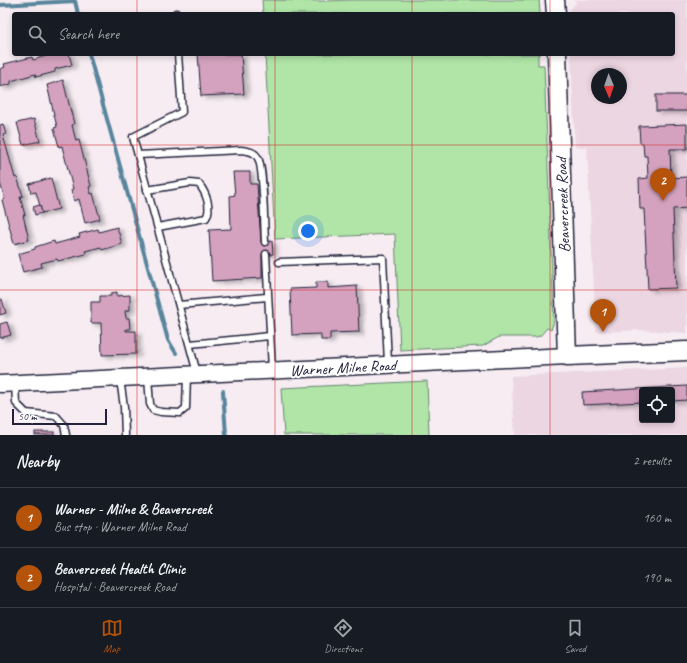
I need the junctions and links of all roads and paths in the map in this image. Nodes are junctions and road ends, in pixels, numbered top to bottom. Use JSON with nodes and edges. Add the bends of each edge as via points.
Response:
{"nodes":[{"id":1,"x":555,"y":0,"type":"edge"},
{"id":2,"x":556,"y":12,"type":"edge"},
{"id":3,"x":178,"y":56,"type":"edge"},
{"id":4,"x":557,"y":56,"type":"edge"},
{"id":5,"x":138,"y":155,"type":"junction"},
{"id":6,"x":147,"y":190,"type":"junction"},
{"id":7,"x":158,"y":227,"type":"junction"},
{"id":8,"x":266,"y":242,"type":"dead end"},
{"id":9,"x":266,"y":254,"type":"dead end"},
{"id":10,"x":279,"y":262,"type":"dead end"},
{"id":11,"x":267,"y":297,"type":"junction"},
{"id":12,"x":179,"y":305,"type":"junction"},
{"id":13,"x":270,"y":336,"type":"junction"},
{"id":14,"x":190,"y":344,"type":"junction"},
{"id":15,"x":687,"y":350,"type":"edge"},
{"id":16,"x":567,"y":356,"type":"junction"},
{"id":17,"x":388,"y":365,"type":"junction"},
{"id":18,"x":272,"y":371,"type":"junction"},
{"id":19,"x":192,"y":375,"type":"junction"},
{"id":20,"x":148,"y":377,"type":"junction"},
{"id":21,"x":120,"y":379,"type":"junction"},
{"id":22,"x":7,"y":384,"type":"edge"},
{"id":23,"x":66,"y":435,"type":"edge"},
{"id":24,"x":125,"y":435,"type":"edge"}],
"edges":[{"from":1,"to":2,"type":"main road"},
{"from":3,"to":5,"type":"lane","via":[[182,112],[133,136]]},
{"from":4,"to":16,"type":"main road","name":"Beavercreek Road"},
{"from":5,"to":6,"type":"lane"},
{"from":5,"to":8,"type":"lane","via":[[251,151],[258,158],[261,171]]},
{"from":6,"to":7,"type":"lane"},
{"from":6,"to":7,"type":"lane","via":[[190,183],[200,184],[206,195],[206,218]]},
{"from":7,"to":12,"type":"lane"},
{"from":9,"to":11,"type":"lane"},
{"from":10,"to":17,"type":"lane","via":[[383,258]]},
{"from":11,"to":12,"type":"lane"},
{"from":11,"to":13,"type":"lane"},
{"from":12,"to":14,"type":"lane"},
{"from":13,"to":14,"type":"lane"},
{"from":13,"to":18,"type":"lane"},
{"from":14,"to":19,"type":"lane"},
{"from":15,"to":16,"type":"main road","name":"Warner Milne Road"},
{"from":16,"to":17,"type":"street","name":"Warner Milne Road"},
{"from":17,"to":18,"type":"street","name":"Warner Milne Road"},
{"from":18,"to":19,"type":"street","name":"Warner Milne Road"},
{"from":19,"to":20,"type":"street","name":"Warner Milne Road"},
{"from":19,"to":20,"type":"lane","via":[[186,408],[180,412],[153,410],[150,404]]},
{"from":20,"to":21,"type":"street","name":"Warner Milne Road"},
{"from":21,"to":22,"type":"street","name":"Warner Milne Road"},
{"from":21,"to":24,"type":"lane"},
{"from":22,"to":23,"type":"lane","via":[[16,403],[26,413],[56,416],[64,425]]}]}
